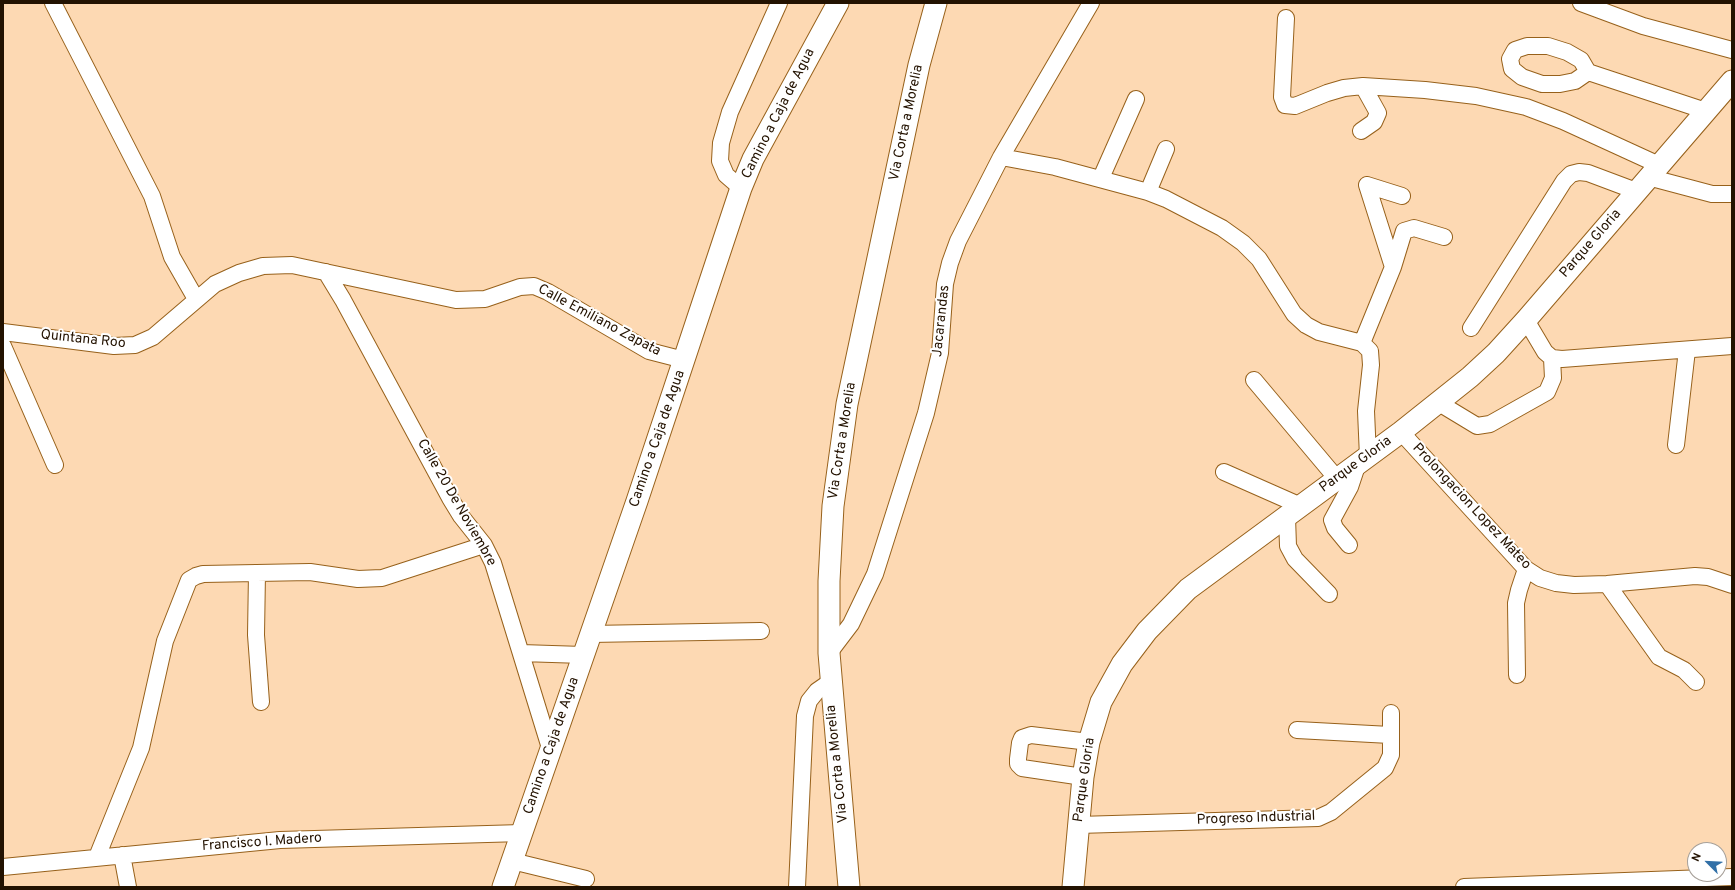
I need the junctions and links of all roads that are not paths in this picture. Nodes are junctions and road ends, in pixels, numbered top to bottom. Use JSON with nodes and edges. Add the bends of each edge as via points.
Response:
{"nodes":[{"id":1,"x":53,"y":3,"type":"edge"},
{"id":2,"x":779,"y":3,"type":"edge"},
{"id":3,"x":838,"y":3,"type":"edge"},
{"id":4,"x":936,"y":3,"type":"edge"},
{"id":5,"x":1090,"y":3,"type":"edge"},
{"id":6,"x":1581,"y":3,"type":"edge"},
{"id":7,"x":1286,"y":18,"type":"dead end"},
{"id":8,"x":1732,"y":50,"type":"edge"},
{"id":9,"x":1588,"y":72,"type":"dead end"},
{"id":10,"x":1732,"y":81,"type":"edge"},
{"id":11,"x":1363,"y":86,"type":"junction"},
{"id":12,"x":1136,"y":99,"type":"dead end"},
{"id":13,"x":1706,"y":111,"type":"junction"},
{"id":14,"x":1361,"y":131,"type":"dead end"},
{"id":15,"x":1166,"y":149,"type":"dead end"},
{"id":16,"x":1000,"y":157,"type":"junction"},
{"id":17,"x":1101,"y":178,"type":"junction"},
{"id":18,"x":1648,"y":178,"type":"junction"},
{"id":19,"x":741,"y":188,"type":"junction"},
{"id":20,"x":1148,"y":192,"type":"junction"},
{"id":21,"x":1732,"y":194,"type":"edge"},
{"id":22,"x":1402,"y":196,"type":"dead end"},
{"id":23,"x":1444,"y":237,"type":"dead end"},
{"id":24,"x":1393,"y":267,"type":"junction"},
{"id":25,"x":326,"y":272,"type":"junction"},
{"id":26,"x":196,"y":299,"type":"junction"},
{"id":27,"x":1526,"y":320,"type":"junction"},
{"id":28,"x":1471,"y":328,"type":"dead end"},
{"id":29,"x":3,"y":332,"type":"edge"},
{"id":30,"x":1362,"y":343,"type":"junction"},
{"id":31,"x":3,"y":346,"type":"edge"},
{"id":32,"x":1732,"y":346,"type":"edge"},
{"id":33,"x":1687,"y":350,"type":"junction"},
{"id":34,"x":1552,"y":358,"type":"junction"},
{"id":35,"x":684,"y":360,"type":"junction"},
{"id":36,"x":1254,"y":380,"type":"dead end"},
{"id":37,"x":1439,"y":403,"type":"junction"},
{"id":38,"x":1401,"y":432,"type":"junction"},
{"id":39,"x":1676,"y":445,"type":"dead end"},
{"id":40,"x":1363,"y":461,"type":"junction"},
{"id":41,"x":55,"y":465,"type":"dead end"},
{"id":42,"x":1224,"y":472,"type":"dead end"},
{"id":43,"x":1338,"y":480,"type":"junction"},
{"id":44,"x":1294,"y":511,"type":"junction"},
{"id":45,"x":484,"y":545,"type":"junction"},
{"id":46,"x":1349,"y":545,"type":"dead end"},
{"id":47,"x":1526,"y":569,"type":"junction"},
{"id":48,"x":257,"y":572,"type":"junction"},
{"id":49,"x":1607,"y":584,"type":"junction"},
{"id":50,"x":1732,"y":585,"type":"edge"},
{"id":51,"x":1329,"y":594,"type":"dead end"},
{"id":52,"x":761,"y":631,"type":"dead end"},
{"id":53,"x":590,"y":634,"type":"junction"},
{"id":54,"x":521,"y":653,"type":"junction"},
{"id":55,"x":828,"y":653,"type":"junction"},
{"id":56,"x":583,"y":655,"type":"junction"},
{"id":57,"x":1517,"y":675,"type":"dead end"},
{"id":58,"x":830,"y":682,"type":"junction"},
{"id":59,"x":1696,"y":682,"type":"dead end"},
{"id":60,"x":261,"y":702,"type":"dead end"},
{"id":61,"x":1391,"y":713,"type":"dead end"},
{"id":62,"x":1297,"y":730,"type":"dead end"},
{"id":63,"x":1390,"y":735,"type":"junction"},
{"id":64,"x":1089,"y":742,"type":"junction"},
{"id":65,"x":550,"y":748,"type":"junction"},
{"id":66,"x":1083,"y":777,"type":"junction"},
{"id":67,"x":1078,"y":825,"type":"junction"},
{"id":68,"x":522,"y":833,"type":"junction"},
{"id":69,"x":122,"y":855,"type":"junction"},
{"id":70,"x":97,"y":857,"type":"junction"},
{"id":71,"x":512,"y":861,"type":"junction"},
{"id":72,"x":3,"y":867,"type":"edge"},
{"id":73,"x":1732,"y":877,"type":"edge"},
{"id":74,"x":586,"y":879,"type":"dead end"},
{"id":75,"x":1620,"y":885,"type":"edge"},
{"id":76,"x":128,"y":887,"type":"edge"},
{"id":77,"x":503,"y":887,"type":"edge"},
{"id":78,"x":797,"y":887,"type":"edge"},
{"id":79,"x":849,"y":887,"type":"edge"},
{"id":80,"x":1073,"y":887,"type":"edge"},
{"id":81,"x":1464,"y":887,"type":"edge"}],
"edges":[{"from":1,"to":26,"type":"street","via":[[152,196],[172,257]]},
{"from":2,"to":19,"type":"street","via":[[730,112],[721,143],[720,161],[726,175]]},
{"from":3,"to":19,"type":"main road","name":"Camino a Caja de Agua","via":[[753,159]]},
{"from":4,"to":55,"type":"main road","name":"Via Corta a Morelia","via":[[919,65],[847,404],[833,506]]},
{"from":5,"to":16,"type":"street","name":"Jacarandas"},
{"from":6,"to":8,"type":"street","via":[[1643,26]]},
{"from":7,"to":11,"type":"street","via":[[1282,97],[1285,105],[1295,106],[1327,93]]},
{"from":9,"to":13,"type":"street"},
{"from":10,"to":13,"type":"main road","name":"Parque Gloria"},
{"from":11,"to":14,"type":"street","via":[[1378,113],[1374,122]]},
{"from":11,"to":18,"type":"street","via":[[1476,96],[1526,107],[1563,120]]},
{"from":12,"to":17,"type":"street"},
{"from":13,"to":18,"type":"main road","name":"Parque Gloria"},
{"from":15,"to":20,"type":"street"},
{"from":16,"to":17,"type":"street"},
{"from":16,"to":55,"type":"street","name":"Jacarandas","via":[[958,241],[950,264],[940,353],[934,382],[875,574],[851,624]]},
{"from":17,"to":20,"type":"street"},
{"from":18,"to":21,"type":"street","via":[[1712,194]]},
{"from":18,"to":27,"type":"main road","name":"Parque Gloria"},
{"from":18,"to":28,"type":"street","via":[[1579,172],[1571,174],[1564,181]]},
{"from":19,"to":35,"type":"main road","name":"Camino a Caja de Agua"},
{"from":20,"to":30,"type":"street","via":[[1222,228],[1243,242],[1259,259],[1294,314],[1306,325],[1319,332]]},
{"from":22,"to":24,"type":"street","via":[[1367,185]]},
{"from":23,"to":24,"type":"street","via":[[1408,228],[1404,231]]},
{"from":24,"to":30,"type":"street"},
{"from":25,"to":26,"type":"street","name":"Calle Emiliano Zapata","via":[[292,265],[263,266],[239,272],[215,284]]},
{"from":25,"to":35,"type":"street","name":"Calle Emiliano Zapata","via":[[456,300],[485,299],[520,287],[534,286],[649,351]]},
{"from":25,"to":45,"type":"street","name":"Calle 20 De Noviembre","via":[[450,498]]},
{"from":26,"to":29,"type":"street","name":"Quintana Roo","via":[[153,337],[135,344],[114,346]]},
{"from":27,"to":34,"type":"street","via":[[1545,352]]},
{"from":27,"to":37,"type":"main road","name":"Parque Gloria","via":[[1496,353]]},
{"from":30,"to":40,"type":"street","via":[[1370,351],[1371,365]]},
{"from":31,"to":41,"type":"street"},
{"from":32,"to":33,"type":"street"},
{"from":33,"to":34,"type":"street"},
{"from":33,"to":39,"type":"street"},
{"from":34,"to":37,"type":"street","via":[[1553,378],[1548,392],[1490,424],[1477,426]]},
{"from":35,"to":53,"type":"main road","name":"Camino a Caja de Agua"},
{"from":36,"to":43,"type":"street"},
{"from":37,"to":38,"type":"main road","name":"Parque Gloria"},
{"from":38,"to":40,"type":"main road","name":"Parque Gloria"},
{"from":38,"to":47,"type":"street","name":"Prolongacion Lopez Mateo"},
{"from":40,"to":43,"type":"main road","name":"Parque Gloria"},
{"from":40,"to":46,"type":"street","via":[[1332,520],[1335,528]]},
{"from":42,"to":44,"type":"street"},
{"from":43,"to":44,"type":"main road","name":"Parque Gloria"},
{"from":44,"to":51,"type":"street","via":[[1288,546],[1295,559]]},
{"from":44,"to":64,"type":"main road","name":"Parque Gloria","via":[[1188,589],[1147,631],[1122,664],[1101,702]]},
{"from":45,"to":48,"type":"street","via":[[382,578],[358,579],[310,572]]},
{"from":45,"to":54,"type":"street","name":"Calle 20 De Noviembre","via":[[493,563]]},
{"from":47,"to":49,"type":"street","name":"Prolongacion Lopez Mateo","via":[[1540,578],[1556,583]]},
{"from":47,"to":57,"type":"street","via":[[1516,603]]},
{"from":48,"to":60,"type":"street","via":[[256,635]]},
{"from":48,"to":70,"type":"street","via":[[203,574],[189,580],[185,587],[165,641],[141,748]]},
{"from":49,"to":50,"type":"street","name":"Prolongacion Lopez Mateo","via":[[1695,576],[1708,577]]},
{"from":49,"to":59,"type":"street","via":[[1659,657],[1684,670]]},
{"from":52,"to":53,"type":"street"},
{"from":53,"to":56,"type":"main road","name":"Camino a Caja de Agua"},
{"from":54,"to":56,"type":"street"},
{"from":54,"to":65,"type":"street","name":"Calle 20 De Noviembre"},
{"from":55,"to":58,"type":"main road","name":"Via Corta a Morelia"},
{"from":56,"to":65,"type":"main road","name":"Camino a Caja de Agua"},
{"from":58,"to":78,"type":"street","via":[[817,691],[809,701],[805,716]]},
{"from":58,"to":79,"type":"main road","name":"Via Corta a Morelia"},
{"from":61,"to":63,"type":"street","name":"Progreso Industrial"},
{"from":62,"to":63,"type":"street"},
{"from":63,"to":67,"type":"street","name":"Progreso Industrial","via":[[1391,755],[1385,768],[1332,812],[1318,818]]},
{"from":64,"to":66,"type":"main road","name":"Parque Gloria"},
{"from":64,"to":66,"type":"street","via":[[1031,734],[1026,735],[1020,743],[1018,764],[1022,768]]},
{"from":65,"to":68,"type":"main road","name":"Camino a Caja de Agua"},
{"from":66,"to":67,"type":"main road","name":"Parque Gloria"},
{"from":67,"to":80,"type":"main road","name":"Parque Gloria"},
{"from":68,"to":69,"type":"street","name":"Francisco I. Madero","via":[[280,840]]},
{"from":68,"to":71,"type":"main road","name":"Camino a Caja de Agua"},
{"from":69,"to":70,"type":"street","name":"Francisco I. Madero"},
{"from":69,"to":76,"type":"street"},
{"from":70,"to":72,"type":"street","name":"Francisco I. Madero"},
{"from":71,"to":74,"type":"street"},
{"from":71,"to":77,"type":"main road","name":"Camino a Caja de Agua"},
{"from":73,"to":75,"type":"street"},
{"from":75,"to":81,"type":"street"}]}
